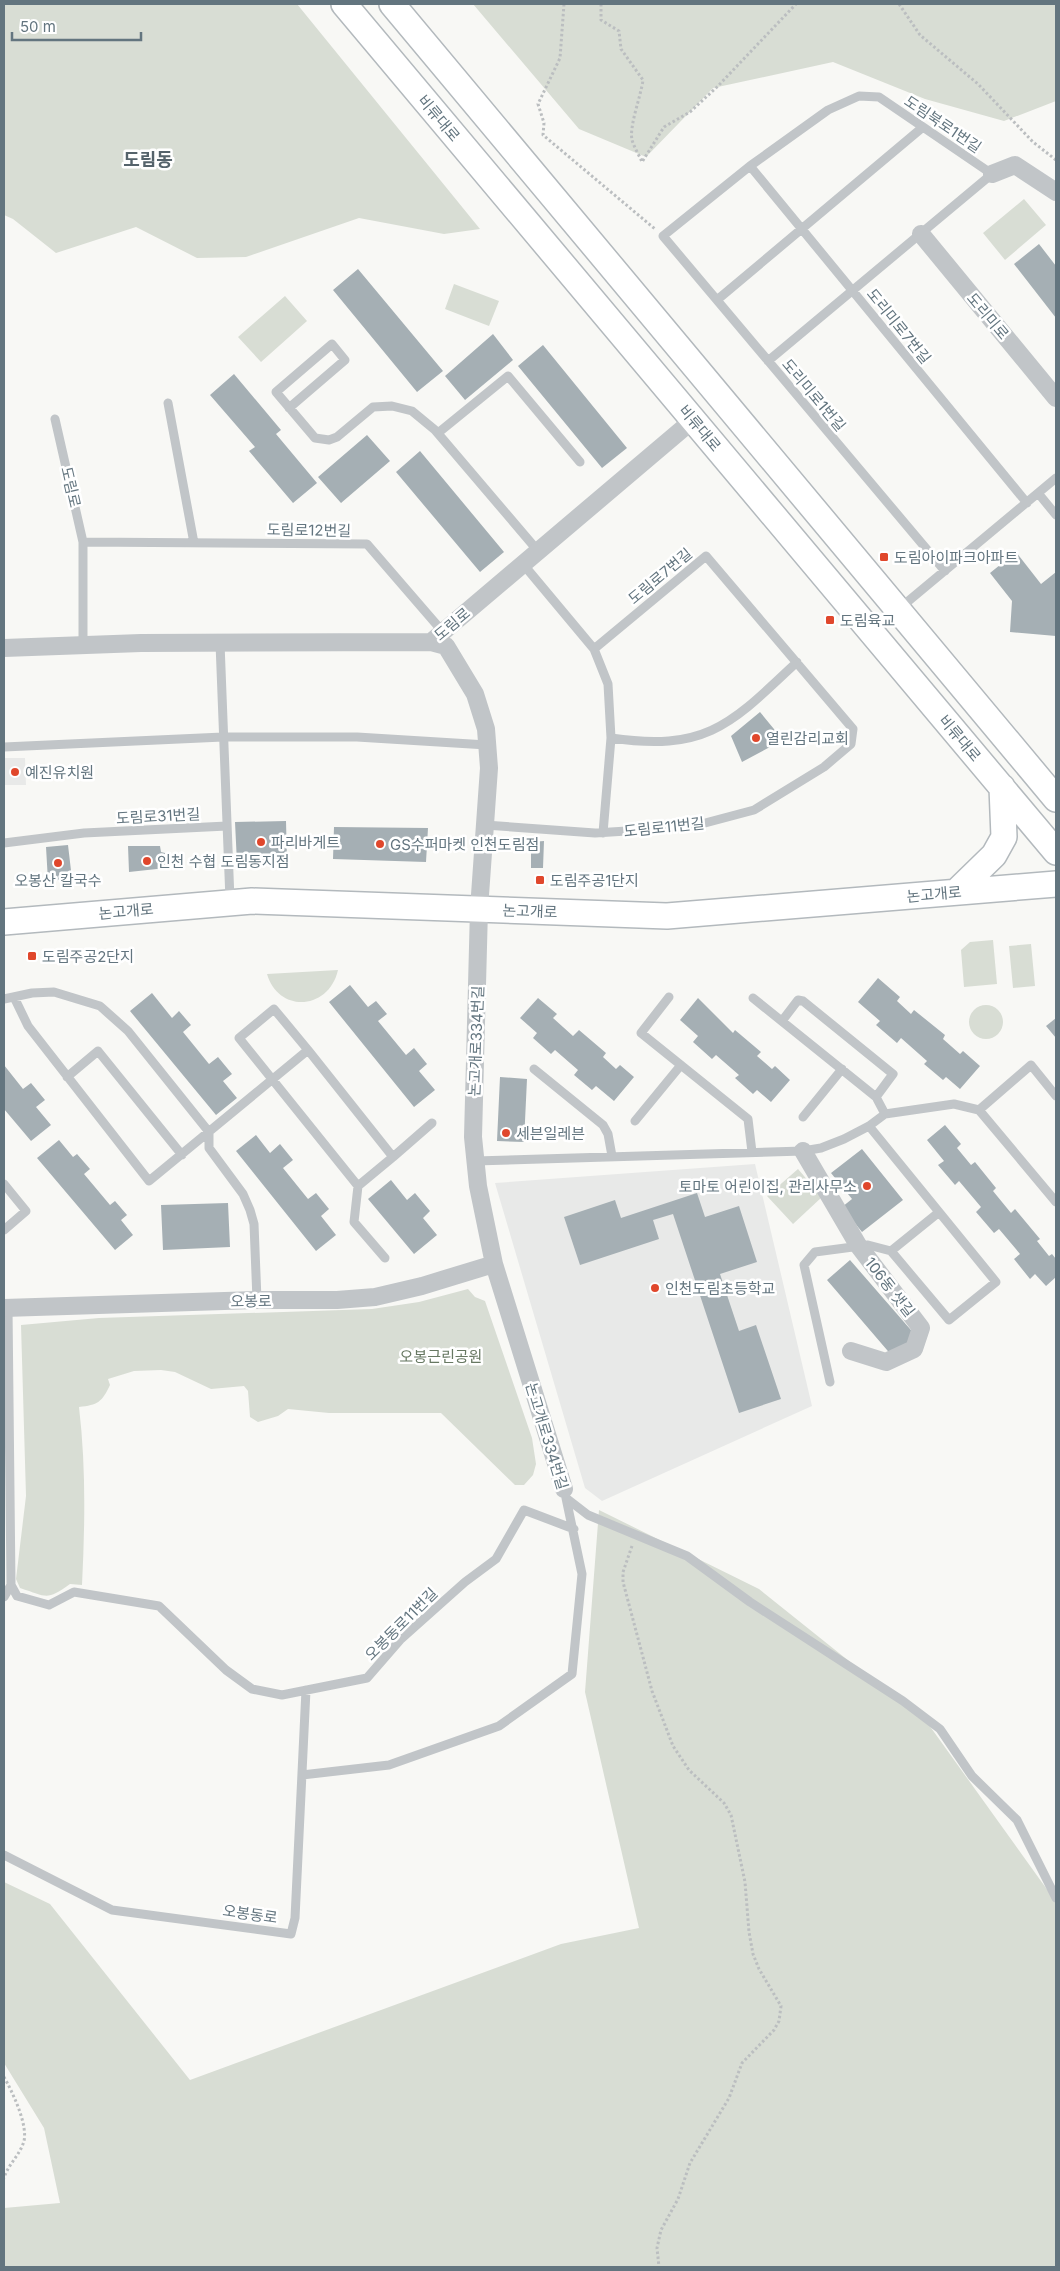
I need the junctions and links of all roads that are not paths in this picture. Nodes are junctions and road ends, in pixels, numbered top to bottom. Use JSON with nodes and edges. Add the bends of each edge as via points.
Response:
{"nodes":[{"id":1,"x":344,"y":4,"type":"edge"},
{"id":2,"x":392,"y":4,"type":"edge"},
{"id":3,"x":923,"y":127,"type":"junction"},
{"id":4,"x":750,"y":166,"type":"junction"},
{"id":5,"x":992,"y":174,"type":"junction"},
{"id":6,"x":1056,"y":192,"type":"edge"},
{"id":7,"x":802,"y":229,"type":"junction"},
{"id":8,"x":921,"y":234,"type":"junction"},
{"id":9,"x":852,"y":291,"type":"junction"},
{"id":10,"x":717,"y":300,"type":"junction"},
{"id":11,"x":768,"y":361,"type":"junction"},
{"id":12,"x":1056,"y":398,"type":"edge"},
{"id":13,"x":168,"y":402,"type":"dead end"},
{"id":14,"x":290,"y":408,"type":"junction"},
{"id":15,"x":56,"y":419,"type":"dead end"},
{"id":16,"x":693,"y":420,"type":"junction"},
{"id":17,"x":438,"y":433,"type":"junction"},
{"id":18,"x":580,"y":462,"type":"dead end"},
{"id":19,"x":1056,"y":478,"type":"edge"},
{"id":20,"x":1038,"y":493,"type":"junction"},
{"id":21,"x":1027,"y":503,"type":"junction"},
{"id":22,"x":1056,"y":515,"type":"edge"},
{"id":23,"x":83,"y":542,"type":"junction"},
{"id":24,"x":194,"y":543,"type":"junction"},
{"id":25,"x":538,"y":551,"type":"junction"},
{"id":26,"x":523,"y":564,"type":"junction"},
{"id":27,"x":945,"y":571,"type":"junction"},
{"id":28,"x":898,"y":610,"type":"junction"},
{"id":29,"x":437,"y":637,"type":"junction"},
{"id":30,"x":220,"y":643,"type":"junction"},
{"id":31,"x":83,"y":645,"type":"junction"},
{"id":32,"x":4,"y":648,"type":"edge"},
{"id":33,"x":594,"y":649,"type":"junction"},
{"id":34,"x":796,"y":662,"type":"junction"},
{"id":35,"x":223,"y":737,"type":"junction"},
{"id":36,"x":611,"y":738,"type":"junction"},
{"id":37,"x":851,"y":744,"type":"joint"},
{"id":38,"x":487,"y":746,"type":"junction"},
{"id":39,"x":4,"y":747,"type":"edge"},
{"id":40,"x":1002,"y":787,"type":"junction"},
{"id":41,"x":1056,"y":799,"type":"edge"},
{"id":42,"x":484,"y":825,"type":"junction"},
{"id":43,"x":227,"y":826,"type":"junction"},
{"id":44,"x":603,"y":832,"type":"junction"},
{"id":45,"x":4,"y":843,"type":"edge"},
{"id":46,"x":1056,"y":852,"type":"edge"},
{"id":47,"x":1056,"y":884,"type":"edge"},
{"id":48,"x":956,"y":892,"type":"junction"},
{"id":49,"x":230,"y":903,"type":"junction"},
{"id":50,"x":479,"y":909,"type":"junction"},
{"id":51,"x":4,"y":922,"type":"edge"},
{"id":52,"x":14,"y":997,"type":"junction"},
{"id":53,"x":669,"y":997,"type":"dead end"},
{"id":54,"x":753,"y":998,"type":"dead end"},
{"id":55,"x":4,"y":999,"type":"edge"},
{"id":56,"x":782,"y":1020,"type":"junction"},
{"id":57,"x":308,"y":1050,"type":"junction"},
{"id":58,"x":681,"y":1065,"type":"junction"},
{"id":59,"x":534,"y":1069,"type":"dead end"},
{"id":60,"x":842,"y":1069,"type":"junction"},
{"id":61,"x":67,"y":1077,"type":"junction"},
{"id":62,"x":273,"y":1079,"type":"junction"},
{"id":63,"x":1056,"y":1096,"type":"edge"},
{"id":64,"x":876,"y":1097,"type":"junction"},
{"id":65,"x":979,"y":1110,"type":"junction"},
{"id":66,"x":885,"y":1114,"type":"junction"},
{"id":67,"x":803,"y":1117,"type":"dead end"},
{"id":68,"x":635,"y":1121,"type":"dead end"},
{"id":69,"x":432,"y":1123,"type":"dead end"},
{"id":70,"x":869,"y":1126,"type":"junction"},
{"id":71,"x":209,"y":1132,"type":"junction"},
{"id":72,"x":804,"y":1151,"type":"junction"},
{"id":73,"x":752,"y":1152,"type":"junction"},
{"id":74,"x":182,"y":1155,"type":"junction"},
{"id":75,"x":612,"y":1156,"type":"junction"},
{"id":76,"x":393,"y":1157,"type":"junction"},
{"id":77,"x":475,"y":1161,"type":"junction"},
{"id":78,"x":4,"y":1184,"type":"edge"},
{"id":79,"x":358,"y":1186,"type":"junction"},
{"id":80,"x":1056,"y":1202,"type":"edge"},
{"id":81,"x":938,"y":1213,"type":"junction"},
{"id":82,"x":4,"y":1230,"type":"edge"},
{"id":83,"x":858,"y":1246,"type":"junction"},
{"id":84,"x":891,"y":1251,"type":"junction"},
{"id":85,"x":385,"y":1258,"type":"dead end"},
{"id":86,"x":494,"y":1264,"type":"junction"},
{"id":87,"x":257,"y":1300,"type":"junction"},
{"id":88,"x":6,"y":1308,"type":"edge"},
{"id":89,"x":850,"y":1351,"type":"dead end"},
{"id":90,"x":830,"y":1382,"type":"dead end"},
{"id":91,"x":6,"y":1418,"type":"edge"},
{"id":92,"x":565,"y":1493,"type":"junction"},
{"id":93,"x":574,"y":1529,"type":"junction"},
{"id":94,"x":7,"y":1534,"type":"edge"},
{"id":95,"x":11,"y":1585,"type":"junction"},
{"id":96,"x":4,"y":1597,"type":"edge"},
{"id":97,"x":306,"y":1690,"type":"junction"},
{"id":98,"x":302,"y":1775,"type":"junction"},
{"id":99,"x":4,"y":1855,"type":"edge"},
{"id":100,"x":1056,"y":1898,"type":"edge"}],
"edges":[{"from":1,"to":16,"type":"main road","name":"비류대로"},
{"from":2,"to":28,"type":"main road"},
{"from":3,"to":4,"type":"lane","name":"도림북로1번길","via":[[879,98],[859,96],[828,110]]},
{"from":3,"to":5,"type":"lane","name":"도림북로1번길"},
{"from":3,"to":7,"type":"lane"},
{"from":4,"to":7,"type":"lane","name":"도리미로7번길"},
{"from":4,"to":10,"type":"lane","name":"도리미로1번길","via":[[663,236]]},
{"from":5,"to":6,"type":"street","via":[[1015,165]]},
{"from":5,"to":8,"type":"lane"},
{"from":7,"to":9,"type":"lane","name":"도리미로7번길"},
{"from":7,"to":10,"type":"lane"},
{"from":8,"to":9,"type":"lane"},
{"from":8,"to":12,"type":"street","name":"도리미로"},
{"from":9,"to":11,"type":"lane"},
{"from":9,"to":21,"type":"lane","name":"도리미로7번길"},
{"from":10,"to":11,"type":"lane","name":"도리미로1번길"},
{"from":11,"to":27,"type":"lane","name":"도리미로1번길"},
{"from":13,"to":24,"type":"lane"},
{"from":14,"to":14,"type":"lane","via":[[276,392],[332,344],[345,360]]},
{"from":14,"to":17,"type":"lane","via":[[318,439],[337,437],[373,407],[382,406],[412,411]]},
{"from":15,"to":23,"type":"lane","name":"도림로"},
{"from":16,"to":25,"type":"street","name":"도림로"},
{"from":16,"to":40,"type":"main road","name":"비류대로"},
{"from":17,"to":18,"type":"lane","via":[[508,376]]},
{"from":17,"to":25,"type":"lane","via":[[458,451]]},
{"from":19,"to":20,"type":"lane"},
{"from":20,"to":21,"type":"lane"},
{"from":20,"to":22,"type":"lane"},
{"from":21,"to":27,"type":"lane"},
{"from":23,"to":24,"type":"lane","name":"도림로12번길"},
{"from":23,"to":31,"type":"lane","name":"도림로"},
{"from":24,"to":29,"type":"lane","name":"도림로12번길","via":[[367,544]]},
{"from":25,"to":26,"type":"street","name":"도림로"},
{"from":26,"to":29,"type":"street","name":"도림로"},
{"from":26,"to":33,"type":"lane"},
{"from":27,"to":28,"type":"lane"},
{"from":28,"to":41,"type":"main road"},
{"from":29,"to":30,"type":"street","name":"도림로"},
{"from":29,"to":38,"type":"street","via":[[475,694],[486,730]]},
{"from":30,"to":31,"type":"street","name":"도림로"},
{"from":30,"to":35,"type":"lane"},
{"from":31,"to":32,"type":"street","name":"도림로"},
{"from":33,"to":34,"type":"lane","name":"도림로7번길","via":[[706,556]]},
{"from":33,"to":36,"type":"lane","via":[[608,684]]},
{"from":34,"to":36,"type":"lane","via":[[752,704],[713,731],[659,743]]},
{"from":34,"to":37,"type":"lane","name":"도림로7번길","via":[[853,729]]},
{"from":35,"to":38,"type":"lane","via":[[357,737]]},
{"from":35,"to":39,"type":"lane"},
{"from":35,"to":43,"type":"lane"},
{"from":36,"to":44,"type":"lane"},
{"from":37,"to":44,"type":"lane","name":"도림로11번길","via":[[817,771],[754,810],[690,827]]},
{"from":38,"to":42,"type":"street","via":[[489,768]]},
{"from":40,"to":46,"type":"main road","name":"비류대로"},
{"from":40,"to":48,"type":"main road","via":[[1004,837],[994,855]]},
{"from":42,"to":44,"type":"lane","name":"도림로11번길"},
{"from":42,"to":50,"type":"street"},
{"from":43,"to":45,"type":"lane","name":"도림로31번길","via":[[84,834]]},
{"from":43,"to":49,"type":"lane"},
{"from":47,"to":48,"type":"main road","name":"논고개로"},
{"from":48,"to":50,"type":"main road","name":"논고개로","via":[[667,916]]},
{"from":49,"to":50,"type":"main road","name":"논고개로","via":[[252,901]]},
{"from":49,"to":51,"type":"main road","name":"논고개로"},
{"from":50,"to":77,"type":"street","name":"논고개로334번길"},
{"from":52,"to":55,"type":"lane"},
{"from":52,"to":61,"type":"lane","via":[[28,1026]]},
{"from":52,"to":71,"type":"lane","via":[[54,992],[100,1006],[128,1031]]},
{"from":53,"to":58,"type":"lane","via":[[641,1033]]},
{"from":54,"to":56,"type":"lane"},
{"from":56,"to":60,"type":"lane"},
{"from":56,"to":64,"type":"lane","via":[[798,1000],[803,1001],[893,1074]]},
{"from":57,"to":62,"type":"lane"},
{"from":57,"to":62,"type":"lane","via":[[274,1010],[239,1038]]},
{"from":57,"to":76,"type":"lane"},
{"from":58,"to":68,"type":"lane"},
{"from":58,"to":73,"type":"lane","via":[[748,1119]]},
{"from":59,"to":75,"type":"lane","via":[[603,1125]]},
{"from":60,"to":64,"type":"lane"},
{"from":60,"to":67,"type":"lane"},
{"from":61,"to":74,"type":"lane","via":[[98,1052]]},
{"from":61,"to":74,"type":"lane","via":[[149,1181]]},
{"from":62,"to":71,"type":"lane"},
{"from":62,"to":79,"type":"lane"},
{"from":63,"to":65,"type":"lane","via":[[1031,1065]]},
{"from":64,"to":66,"type":"lane"},
{"from":65,"to":66,"type":"lane","via":[[954,1104]]},
{"from":65,"to":80,"type":"lane"},
{"from":66,"to":70,"type":"lane"},
{"from":69,"to":76,"type":"lane"},
{"from":70,"to":72,"type":"lane","via":[[820,1148]]},
{"from":70,"to":81,"type":"lane"},
{"from":71,"to":74,"type":"lane"},
{"from":71,"to":87,"type":"lane","via":[[209,1148],[243,1194],[250,1210],[254,1224]]},
{"from":72,"to":73,"type":"lane"},
{"from":72,"to":83,"type":"street"},
{"from":73,"to":75,"type":"lane"},
{"from":75,"to":77,"type":"lane"},
{"from":76,"to":79,"type":"lane"},
{"from":77,"to":86,"type":"street","name":"논고개로334번길"},
{"from":78,"to":82,"type":"lane","via":[[26,1211]]},
{"from":79,"to":85,"type":"lane","via":[[354,1222]]},
{"from":81,"to":84,"type":"lane"},
{"from":81,"to":84,"type":"lane","via":[[996,1282],[949,1320]]},
{"from":83,"to":84,"type":"lane"},
{"from":83,"to":89,"type":"street","name":"106동 샛길","via":[[922,1328],[914,1349],[886,1362]]},
{"from":83,"to":90,"type":"lane","via":[[814,1252],[804,1264]]},
{"from":86,"to":87,"type":"street","name":"오봉로","via":[[422,1286],[375,1296],[337,1300]]},
{"from":86,"to":92,"type":"street","name":"논고개로334번길"},
{"from":87,"to":88,"type":"street","name":"오봉로"},
{"from":88,"to":91,"type":"lane"},
{"from":91,"to":94,"type":"lane"},
{"from":92,"to":93,"type":"lane","name":"논고개로334번길"},
{"from":92,"to":100,"type":"lane","via":[[588,1515],[686,1556],[940,1729],[972,1776],[1018,1820]]},
{"from":93,"to":97,"type":"lane","name":"오봉동로11번길","via":[[524,1510],[496,1559],[400,1640],[366,1678]]},
{"from":93,"to":98,"type":"lane","name":"논고개로334번길","via":[[582,1574],[572,1674],[498,1726],[390,1764]]},
{"from":94,"to":95,"type":"lane"},
{"from":95,"to":96,"type":"lane"},
{"from":95,"to":97,"type":"lane","name":"오봉동로11번길","via":[[17,1596],[50,1606],[74,1592],[159,1606],[226,1670],[252,1689],[282,1695]]},
{"from":97,"to":98,"type":"lane","name":"오봉동로"},
{"from":98,"to":99,"type":"lane","name":"오봉동로","via":[[295,1918],[291,1934],[112,1910]]}]}
